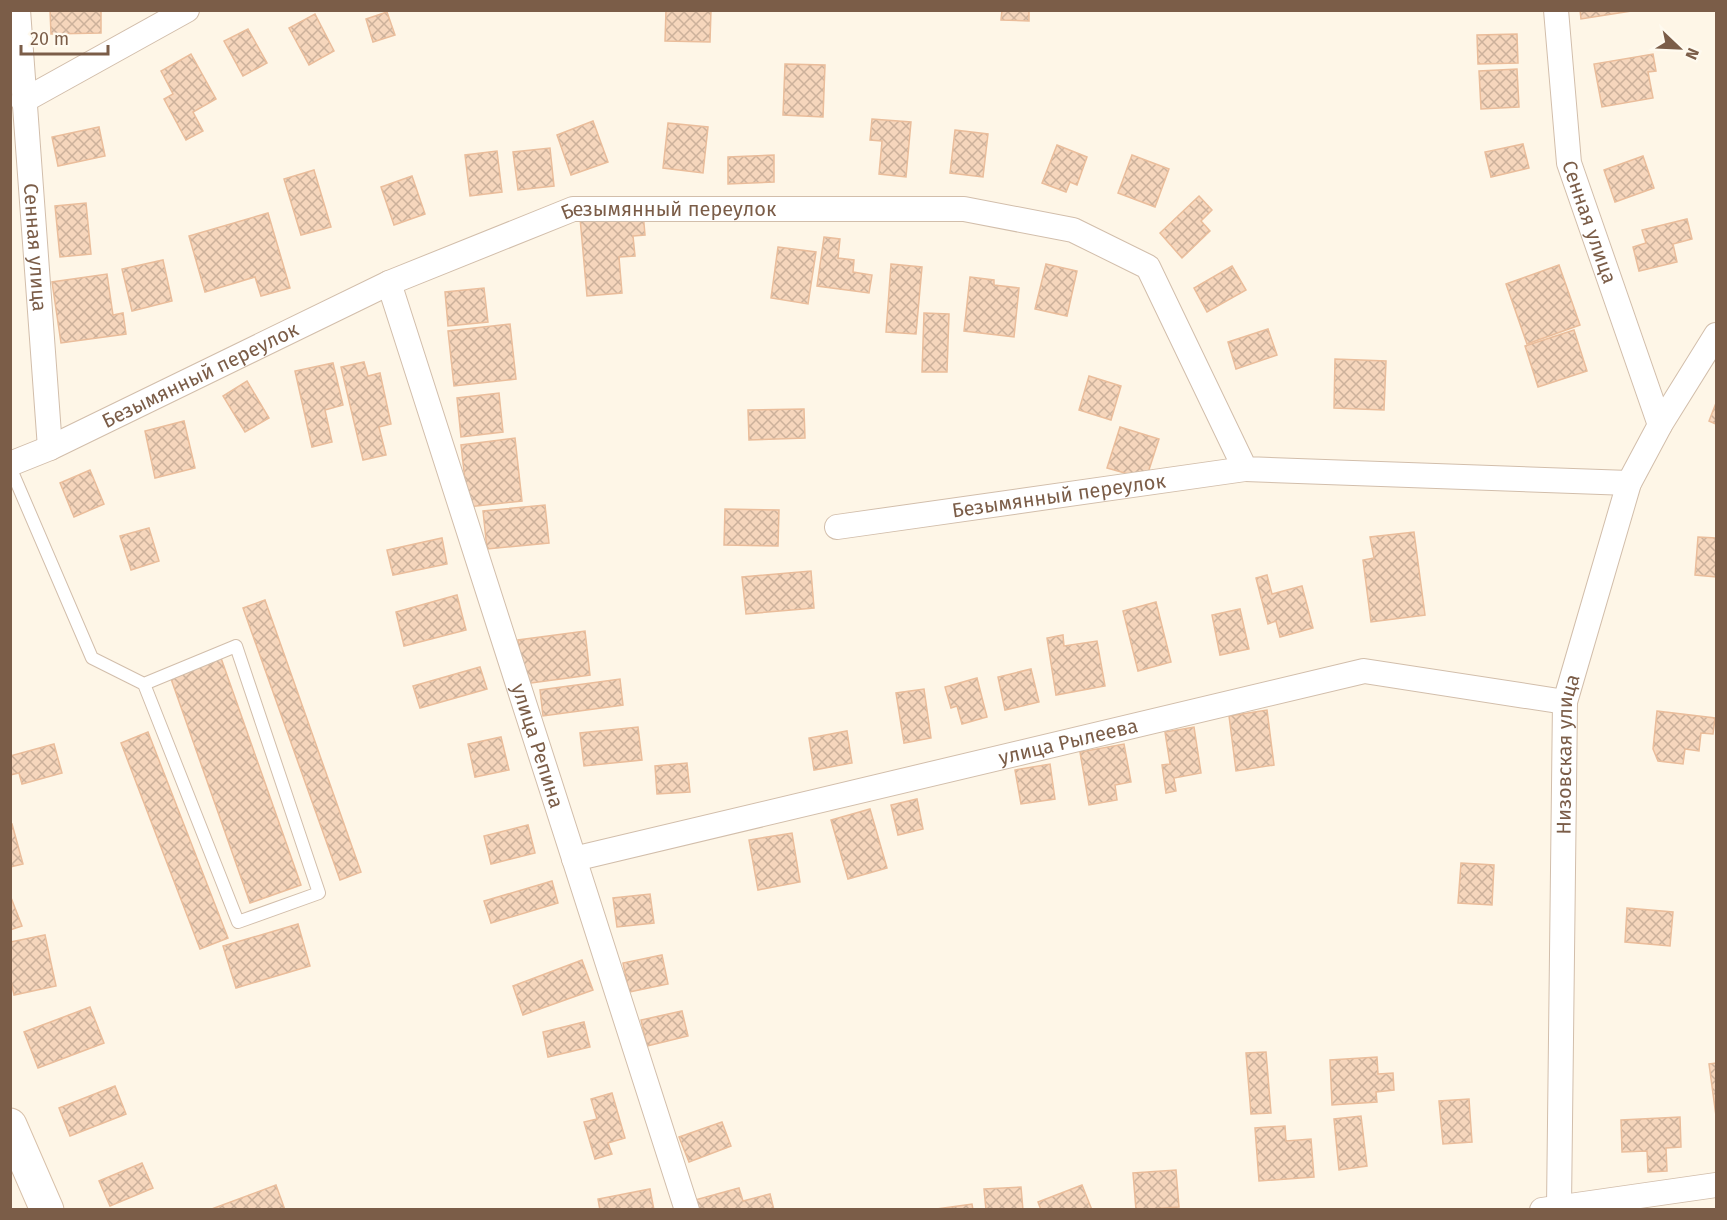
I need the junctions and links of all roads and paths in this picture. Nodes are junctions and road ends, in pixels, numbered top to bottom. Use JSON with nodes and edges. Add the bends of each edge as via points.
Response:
{"nodes":[{"id":1,"x":18,"y":10,"type":"edge"},
{"id":2,"x":188,"y":10,"type":"edge"},
{"id":3,"x":1556,"y":10,"type":"edge"},
{"id":4,"x":23,"y":102,"type":"junction"},
{"id":5,"x":389,"y":283,"type":"junction"},
{"id":6,"x":1716,"y":335,"type":"edge"},
{"id":7,"x":1660,"y":425,"type":"junction"},
{"id":8,"x":50,"y":448,"type":"junction"},
{"id":9,"x":10,"y":465,"type":"edge"},
{"id":10,"x":1245,"y":469,"type":"junction"},
{"id":11,"x":1629,"y":483,"type":"junction"},
{"id":12,"x":837,"y":527,"type":"dead end"},
{"id":13,"x":144,"y":684,"type":"junction"},
{"id":14,"x":1565,"y":702,"type":"junction"},
{"id":15,"x":574,"y":859,"type":"junction"},
{"id":16,"x":10,"y":1125,"type":"edge"},
{"id":17,"x":1716,"y":1185,"type":"edge"},
{"id":18,"x":1625,"y":1204,"type":"edge"},
{"id":19,"x":1551,"y":1208,"type":"edge"},
{"id":20,"x":47,"y":1209,"type":"edge"},
{"id":21,"x":687,"y":1209,"type":"edge"}],
"edges":[{"from":1,"to":4,"type":"street","name":"Сенная улица"},
{"from":2,"to":4,"type":"street"},
{"from":3,"to":7,"type":"street","name":"Сенная улица","via":[[1569,163]]},
{"from":4,"to":8,"type":"street","name":"Сенная улица"},
{"from":5,"to":8,"type":"street","name":"Безымянный переулок"},
{"from":5,"to":10,"type":"street","name":"Безымянный переулок","via":[[573,209],[964,209],[1073,230],[1148,267]]},
{"from":5,"to":15,"type":"street","name":"улица Репина"},
{"from":6,"to":7,"type":"street","name":"Низовская улица"},
{"from":7,"to":11,"type":"street","name":"Низовская улица"},
{"from":8,"to":9,"type":"street","name":"Безымянный переулок"},
{"from":9,"to":13,"type":"lane","via":[[92,658]]},
{"from":10,"to":11,"type":"street","name":"Безымянный переулок"},
{"from":10,"to":12,"type":"street","name":"Безымянный переулок"},
{"from":11,"to":14,"type":"street","name":"Низовская улица"},
{"from":13,"to":13,"type":"lane","via":[[238,922],[319,893],[236,646]]},
{"from":14,"to":15,"type":"street","name":"улица Рылеева","via":[[1364,671]]},
{"from":14,"to":19,"type":"street","name":"Низовская улица"},
{"from":15,"to":21,"type":"street","name":"улица Репина"},
{"from":16,"to":20,"type":"street"},
{"from":17,"to":18,"type":"street"},
{"from":18,"to":19,"type":"street"}]}
